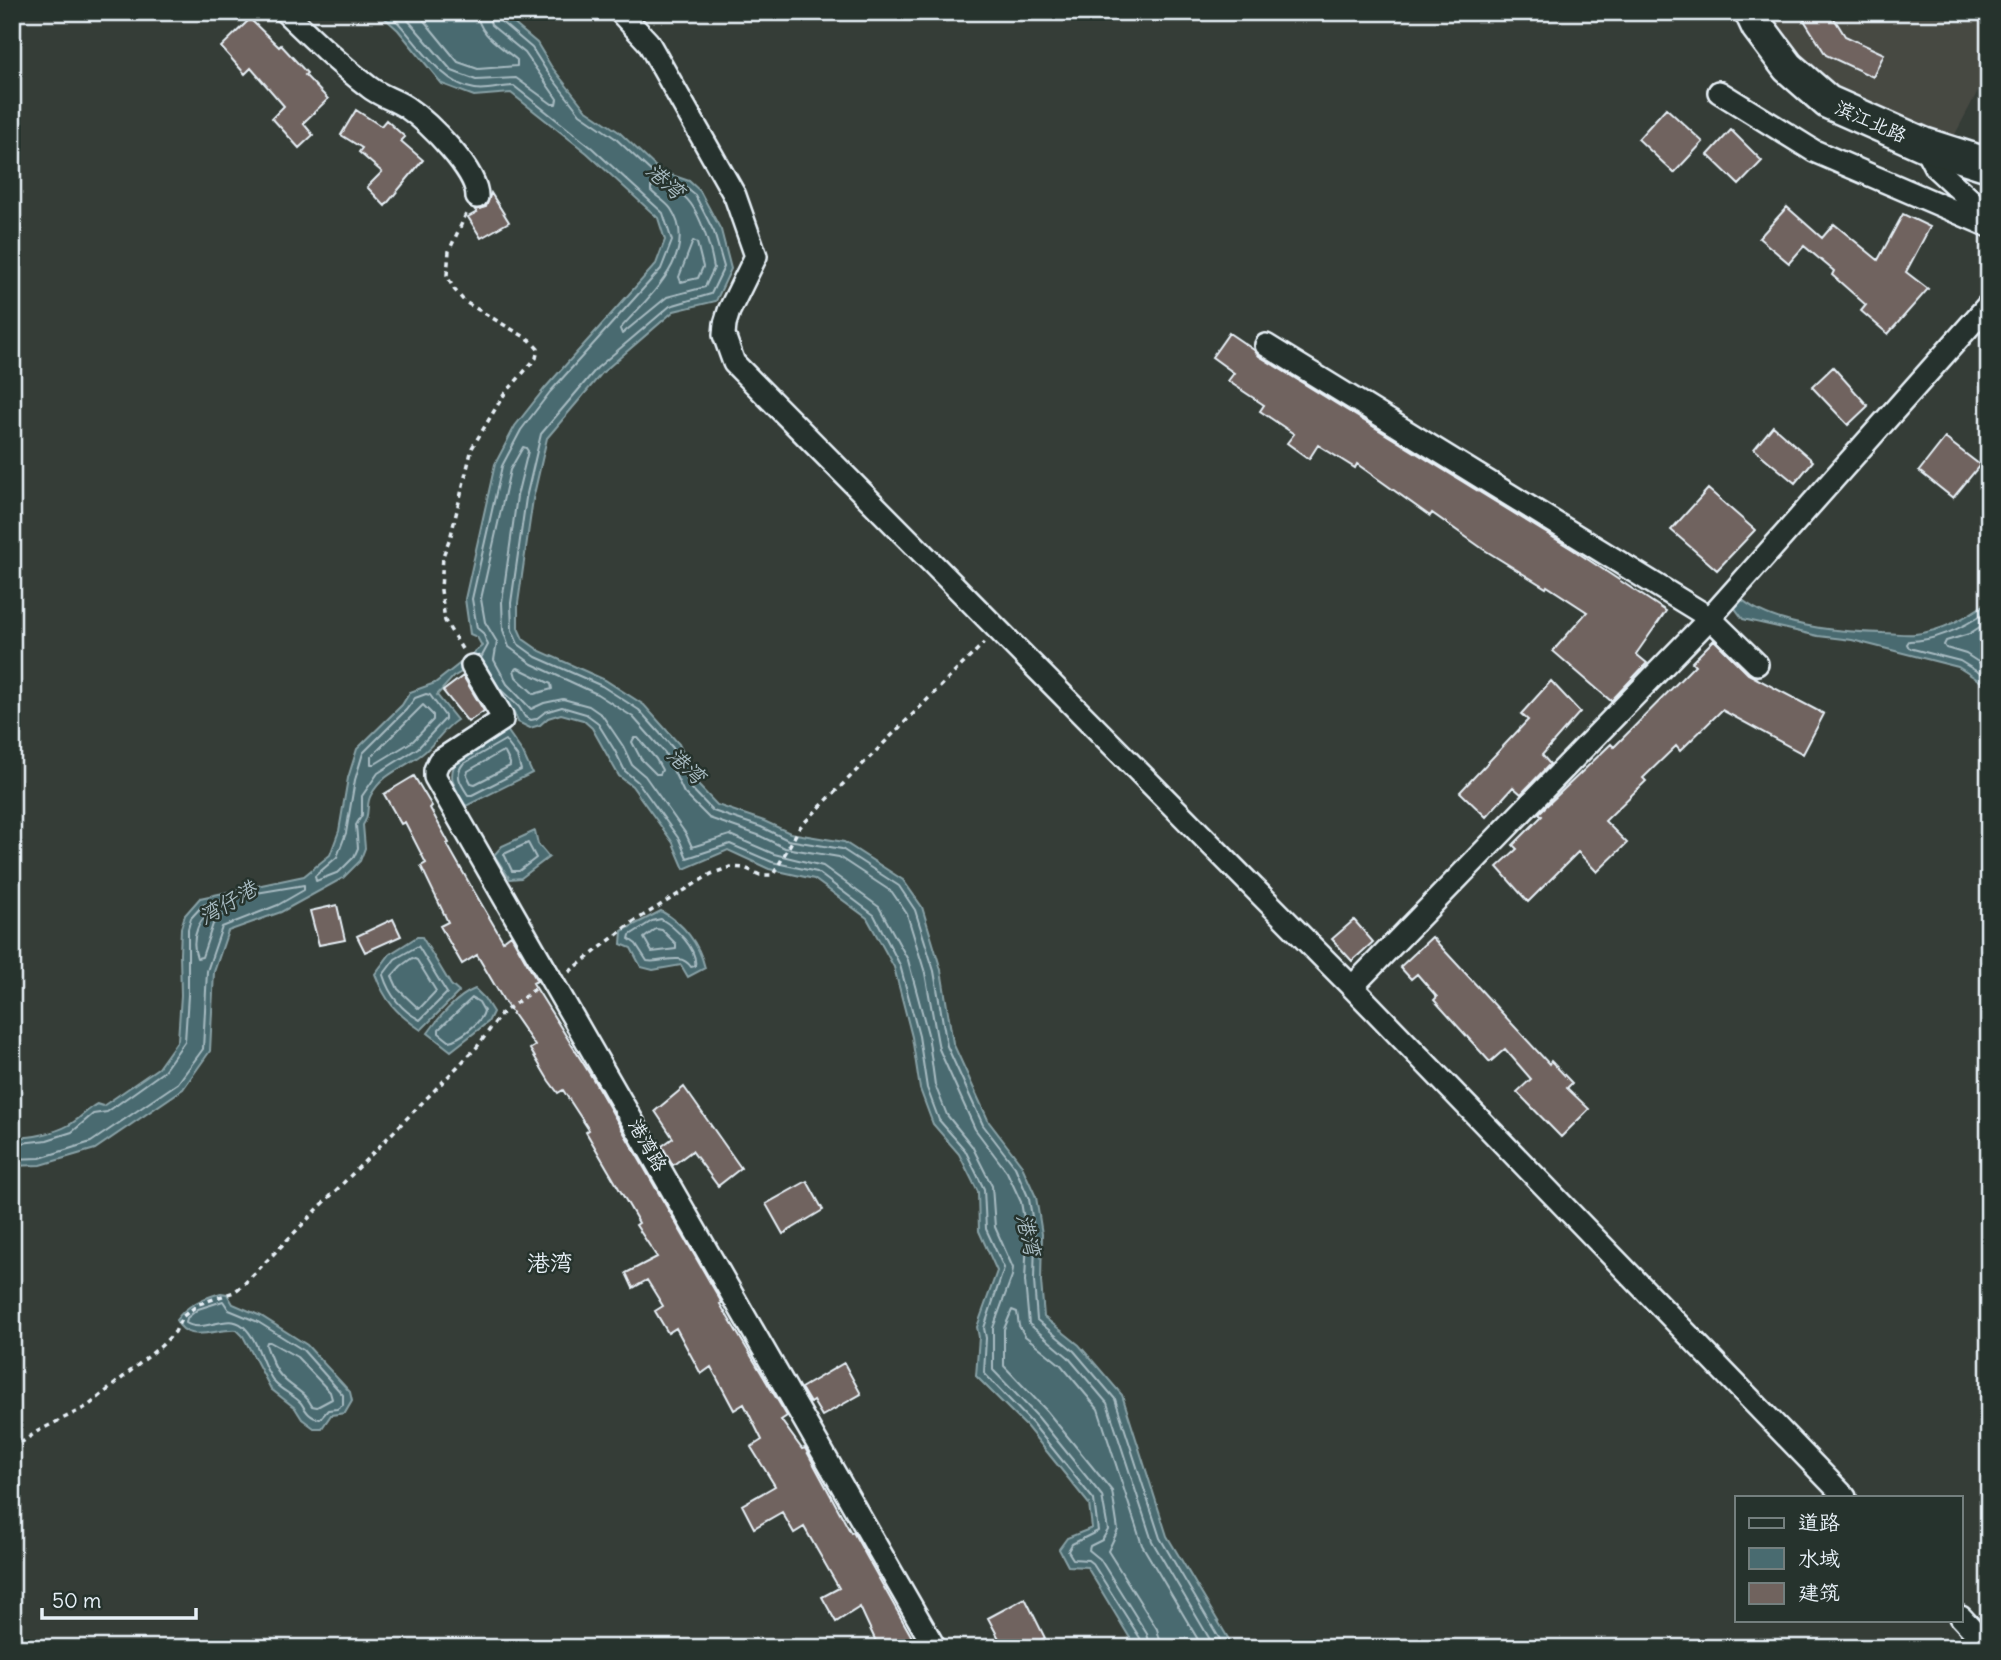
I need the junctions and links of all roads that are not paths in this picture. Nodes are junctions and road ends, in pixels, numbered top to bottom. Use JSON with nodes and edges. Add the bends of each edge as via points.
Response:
{"nodes":[{"id":1,"x":285,"y":12,"type":"edge"},
{"id":2,"x":620,"y":12,"type":"edge"},
{"id":3,"x":1751,"y":12,"type":"edge"},
{"id":4,"x":1719,"y":92,"type":"dead end"},
{"id":5,"x":1923,"y":144,"type":"junction"},
{"id":6,"x":1989,"y":165,"type":"edge"},
{"id":7,"x":477,"y":197,"type":"road end"},
{"id":8,"x":1989,"y":217,"type":"edge"},
{"id":9,"x":1989,"y":226,"type":"edge"},
{"id":10,"x":1989,"y":304,"type":"edge"},
{"id":11,"x":1266,"y":345,"type":"dead end"},
{"id":12,"x":1710,"y":618,"type":"junction"},
{"id":13,"x":1757,"y":664,"type":"dead end"},
{"id":14,"x":472,"y":666,"type":"road end"},
{"id":15,"x":1352,"y":987,"type":"junction"},
{"id":16,"x":1845,"y":1496,"type":"edge"},
{"id":17,"x":1962,"y":1618,"type":"edge"},
{"id":18,"x":1989,"y":1647,"type":"edge"},
{"id":19,"x":935,"y":1648,"type":"edge"}],
"edges":[{"from":1,"to":7,"type":"street","via":[[358,79],[405,106],[444,140],[477,187]]},
{"from":2,"to":15,"type":"street","via":[[648,42],[734,196],[751,240],[756,256],[729,311],[724,335],[734,363]]},
{"from":3,"to":5,"type":"street","name":"滨江北路","via":[[1788,67],[1828,102]]},
{"from":4,"to":9,"type":"street","via":[[1814,150]]},
{"from":5,"to":6,"type":"street","name":"滨江北路"},
{"from":5,"to":8,"type":"street","via":[[1935,167]]},
{"from":10,"to":12,"type":"street"},
{"from":11,"to":12,"type":"street"},
{"from":12,"to":13,"type":"street"},
{"from":12,"to":15,"type":"street"},
{"from":14,"to":19,"type":"street","name":"港湾路","via":[[502,720],[439,761],[435,777]]},
{"from":15,"to":16,"type":"street"},
{"from":17,"to":18,"type":"street"}]}
